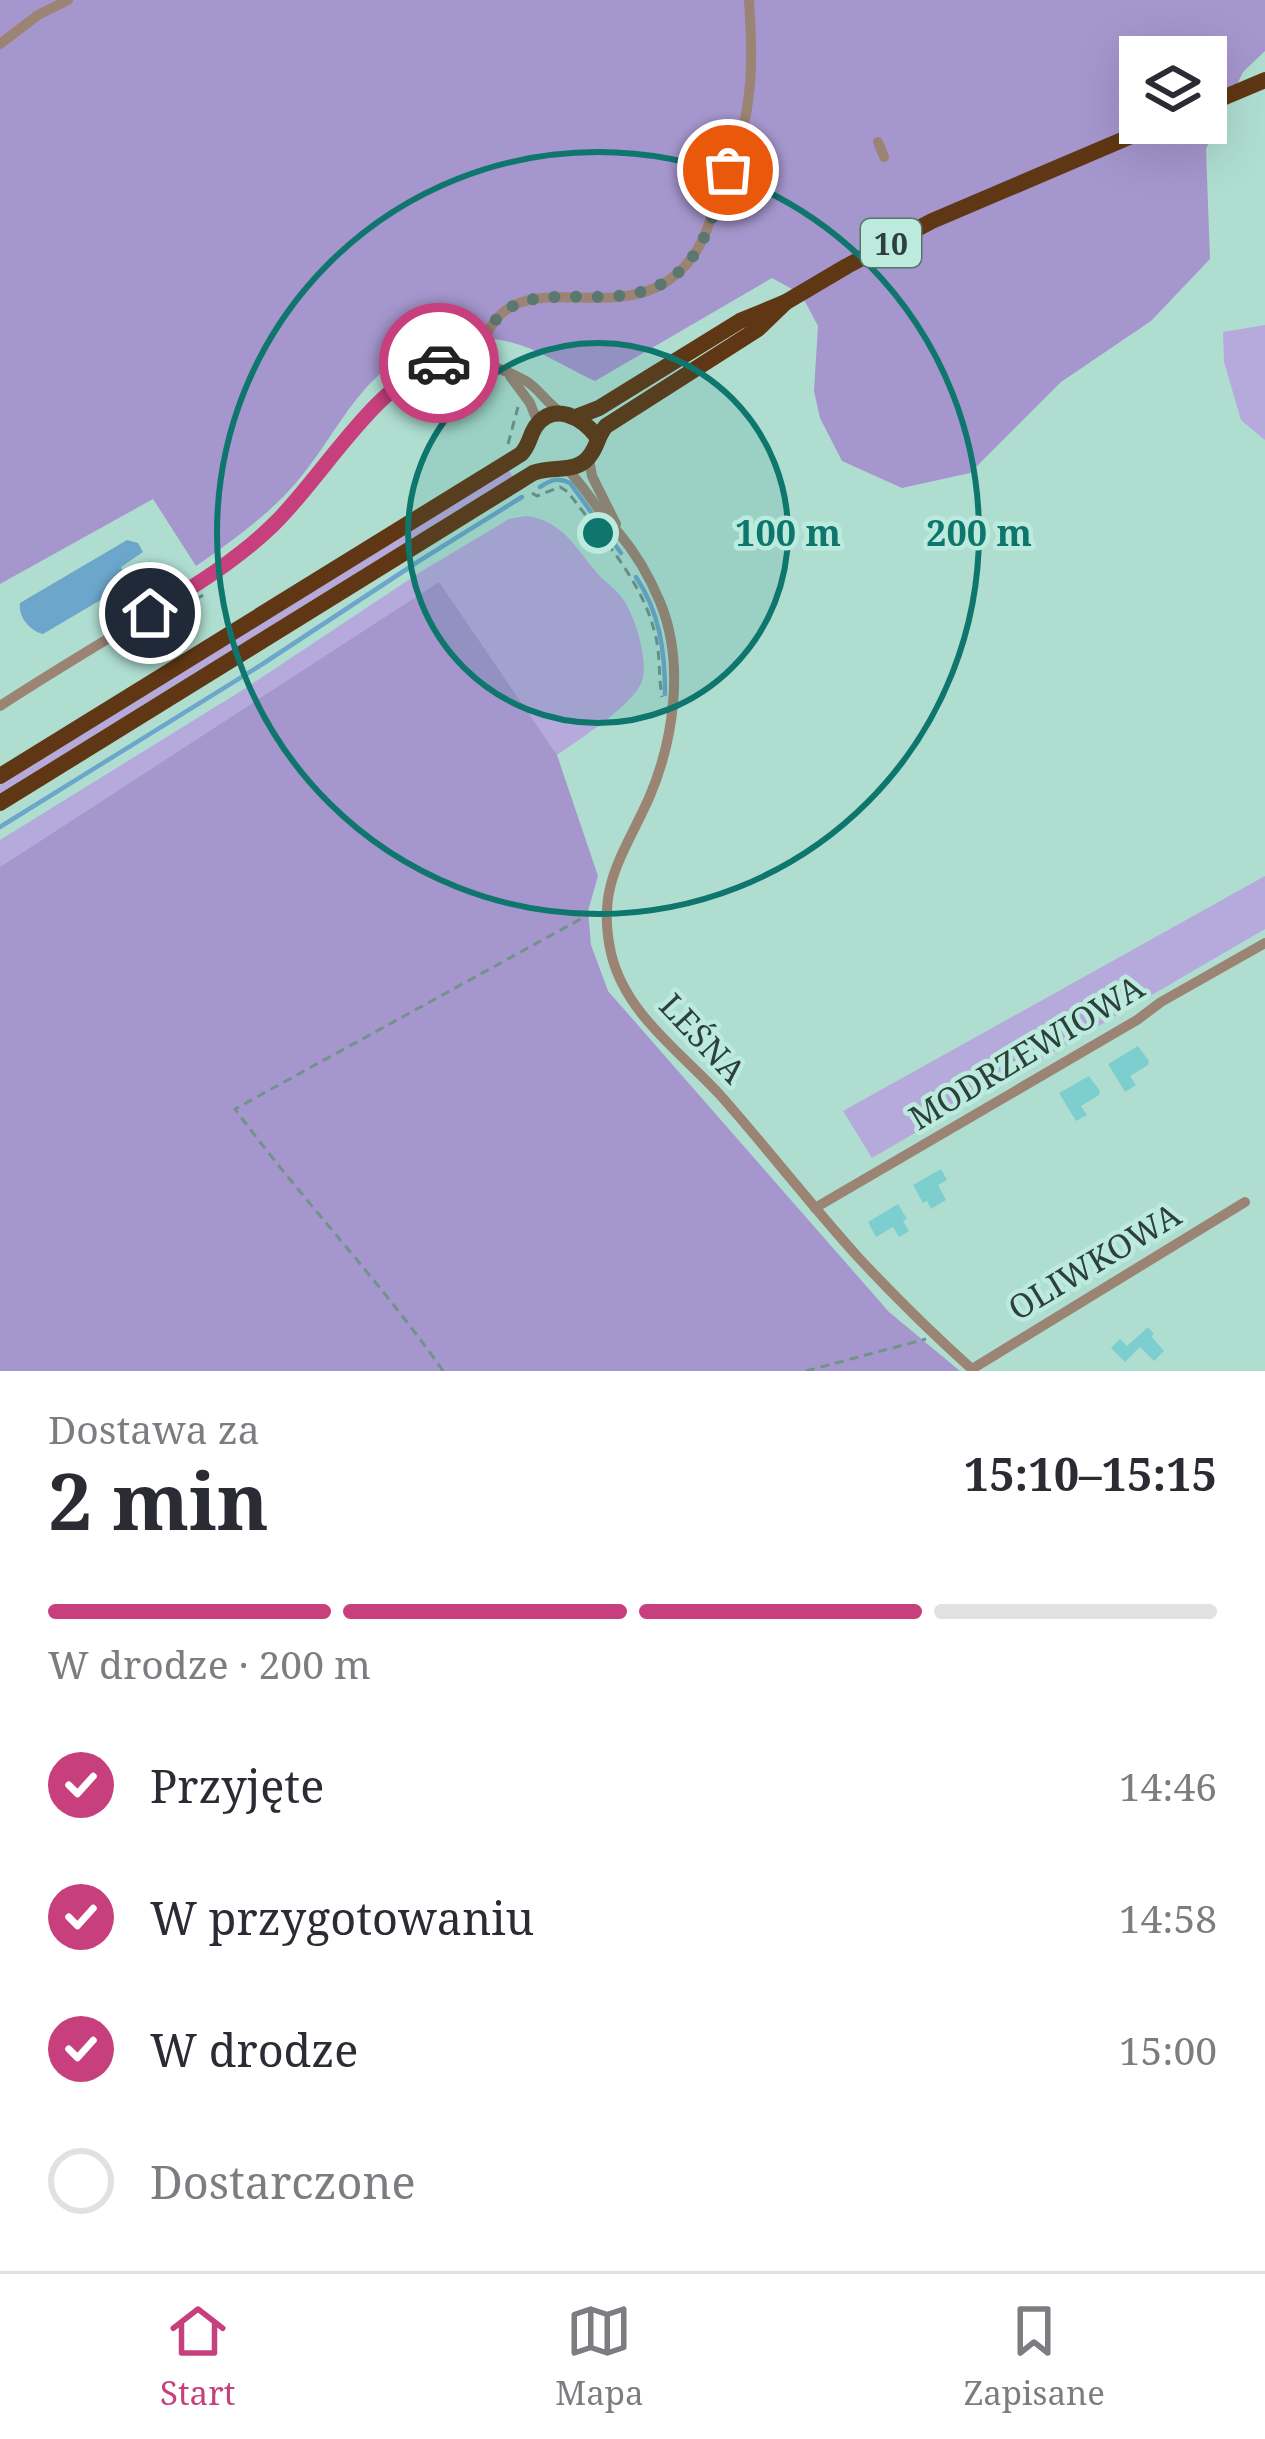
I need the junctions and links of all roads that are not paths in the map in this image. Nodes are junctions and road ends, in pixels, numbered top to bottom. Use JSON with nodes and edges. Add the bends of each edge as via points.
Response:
{"nodes":[{"id":1,"x":68,"y":0,"type":"edge"},
{"id":2,"x":749,"y":0,"type":"edge"},
{"id":3,"x":0,"y":44,"type":"edge"},
{"id":4,"x":1265,"y":80,"type":"edge"},
{"id":5,"x":1227,"y":96,"type":"edge"},
{"id":6,"x":1119,"y":141,"type":"edge"},
{"id":7,"x":878,"y":142,"type":"dead end"},
{"id":8,"x":884,"y":157,"type":"dead end"},
{"id":9,"x":786,"y":302,"type":"junction"},
{"id":10,"x":478,"y":363,"type":"junction"},
{"id":11,"x":508,"y":374,"type":"junction"},
{"id":12,"x":569,"y":416,"type":"junction"},
{"id":13,"x":538,"y":423,"type":"junction"},
{"id":14,"x":597,"y":437,"type":"junction"},
{"id":15,"x":529,"y":442,"type":"junction"},
{"id":16,"x":589,"y":458,"type":"junction"},
{"id":17,"x":559,"y":468,"type":"junction"},
{"id":18,"x":619,"y":533,"type":"junction"},
{"id":19,"x":0,"y":689,"type":"edge"},
{"id":20,"x":3,"y":704,"type":"edge"},
{"id":21,"x":0,"y":776,"type":"edge"},
{"id":22,"x":0,"y":803,"type":"edge"},
{"id":23,"x":1264,"y":947,"type":"edge"},
{"id":24,"x":1245,"y":1202,"type":"dead end"},
{"id":25,"x":815,"y":1208,"type":"junction"},
{"id":26,"x":973,"y":1370,"type":"edge"}],
"edges":[{"from":1,"to":3,"type":"street"},
{"from":2,"to":10,"type":"street","via":[[748,104],[690,261],[644,293],[514,304],[490,324]]},
{"from":4,"to":5,"type":"highway"},
{"from":6,"to":9,"type":"highway","number":"10","via":[[932,221]]},
{"from":7,"to":8,"type":"street"},
{"from":9,"to":12,"type":"highway","number":"10","via":[[740,321],[616,399]]},
{"from":9,"to":14,"type":"highway","number":"10"},
{"from":10,"to":11,"type":"street"},
{"from":10,"to":20,"type":"street","via":[[437,364],[405,379],[249,546]]},
{"from":11,"to":12,"type":"street"},
{"from":11,"to":13,"type":"street"},
{"from":12,"to":13,"type":"highway","number":"10"},
{"from":12,"to":14,"type":"highway"},
{"from":13,"to":15,"type":"highway"},
{"from":14,"to":16,"type":"highway"},
{"from":15,"to":17,"type":"highway","via":[[540,460]]},
{"from":15,"to":21,"type":"highway"},
{"from":16,"to":17,"type":"highway"},
{"from":16,"to":18,"type":"street","name":"LEŚNA"},
{"from":17,"to":18,"type":"street","name":"LEŚNA"},
{"from":17,"to":22,"type":"highway","via":[[523,480]]},
{"from":18,"to":25,"type":"street","name":"LEŚNA","via":[[660,601],[673,671],[667,742],[606,905],[613,958],[637,1009]]},
{"from":19,"to":20,"type":"street"},
{"from":23,"to":25,"type":"street","name":"MODRZEWIOWA"},
{"from":24,"to":26,"type":"street","name":"OLIWKOWA"},
{"from":25,"to":26,"type":"street","name":"LEŚNA"}]}
